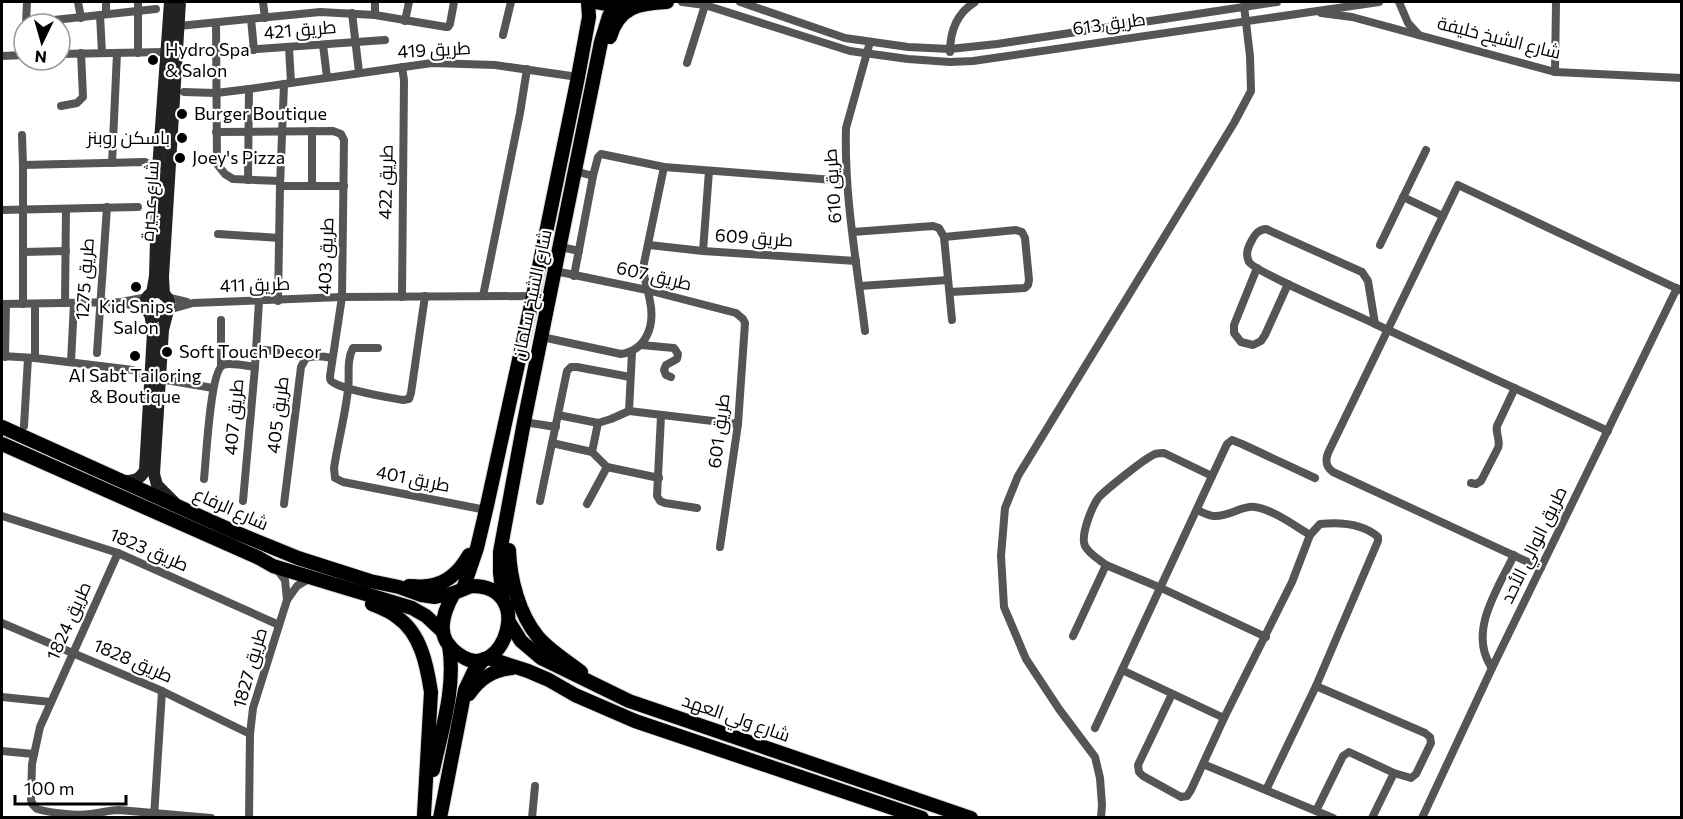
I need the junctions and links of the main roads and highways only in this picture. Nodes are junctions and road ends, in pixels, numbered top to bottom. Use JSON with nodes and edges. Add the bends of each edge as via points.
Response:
{"nodes":[{"id":1,"x":588,"y":2,"type":"edge"},
{"id":2,"x":596,"y":2,"type":"edge"},
{"id":3,"x":619,"y":2,"type":"edge"},
{"id":4,"x":667,"y":2,"type":"edge"},
{"id":5,"x":597,"y":63,"type":"junction"},
{"id":6,"x":2,"y":429,"type":"edge"},
{"id":7,"x":2,"y":444,"type":"edge"},
{"id":8,"x":507,"y":514,"type":"junction"},
{"id":9,"x":479,"y":537,"type":"junction"},
{"id":10,"x":399,"y":588,"type":"junction"},
{"id":11,"x":350,"y":590,"type":"junction"},
{"id":12,"x":458,"y":591,"type":"junction"},
{"id":13,"x":503,"y":599,"type":"junction"},
{"id":14,"x":509,"y":622,"type":"junction"},
{"id":15,"x":442,"y":631,"type":"junction"},
{"id":16,"x":448,"y":645,"type":"junction"},
{"id":17,"x":486,"y":659,"type":"junction"},
{"id":18,"x":528,"y":671,"type":"junction"},
{"id":19,"x":601,"y":689,"type":"junction"},
{"id":20,"x":456,"y":729,"type":"junction"},
{"id":21,"x":424,"y":816,"type":"edge"},
{"id":22,"x":440,"y":818,"type":"edge"},
{"id":23,"x":922,"y":818,"type":"edge"},
{"id":24,"x":971,"y":818,"type":"edge"}],
"edges":[{"from":1,"to":9,"type":"main road","name":"شارع الشيخ سلمان","via":[[578,77]]},
{"from":2,"to":3,"type":"main road"},
{"from":3,"to":5,"type":"main road","name":"شارع الشيخ سلمان","via":[[609,16]]},
{"from":4,"to":5,"type":"main road","via":[[642,4],[628,10],[613,27]]},
{"from":5,"to":8,"type":"main road","name":"شارع الشيخ سلمان"},
{"from":6,"to":10,"type":"main road","name":"شارع الرفاع","via":[[23,431],[123,481],[298,558]]},
{"from":7,"to":11,"type":"main road","name":"شارع الرفاع","via":[[273,566]]},
{"from":8,"to":13,"type":"main road","name":"شارع الشيخ سلمان","via":[[500,552]]},
{"from":8,"to":19,"type":"main road","via":[[509,563],[530,625],[552,650]]},
{"from":9,"to":10,"type":"main road","via":[[464,564],[446,581]]},
{"from":9,"to":12,"type":"main road","name":"شارع الشيخ سلمان"},
{"from":10,"to":12,"type":"main road","name":"شارع الرفاع","via":[[428,597]]},
{"from":11,"to":15,"type":"main road","name":"شارع الرفاع","via":[[412,609]]},
{"from":11,"to":21,"type":"main road","via":[[400,618],[424,657],[431,692]]},
{"from":12,"to":13,"type":"main road","via":[[483,586]]},
{"from":12,"to":15,"type":"main road","via":[[445,612]]},
{"from":13,"to":14,"type":"main road"},
{"from":14,"to":17,"type":"main road","via":[[504,641]]},
{"from":14,"to":19,"type":"main road","name":"شارع ولي العهد","via":[[521,641],[541,658]]},
{"from":15,"to":16,"type":"main road"},
{"from":16,"to":17,"type":"main road","via":[[469,660]]},
{"from":16,"to":21,"type":"main road","via":[[450,686]]},
{"from":17,"to":18,"type":"main road","name":"شارع ولي العهد"},
{"from":17,"to":20,"type":"main road","via":[[467,684]]},
{"from":18,"to":20,"type":"main road","via":[[501,669],[477,682]]},
{"from":18,"to":23,"type":"main road","name":"شارع ولي العهد","via":[[635,721]]},
{"from":19,"to":24,"type":"main road","name":"شارع ولي العهد"},
{"from":20,"to":22,"type":"main road"}]}
